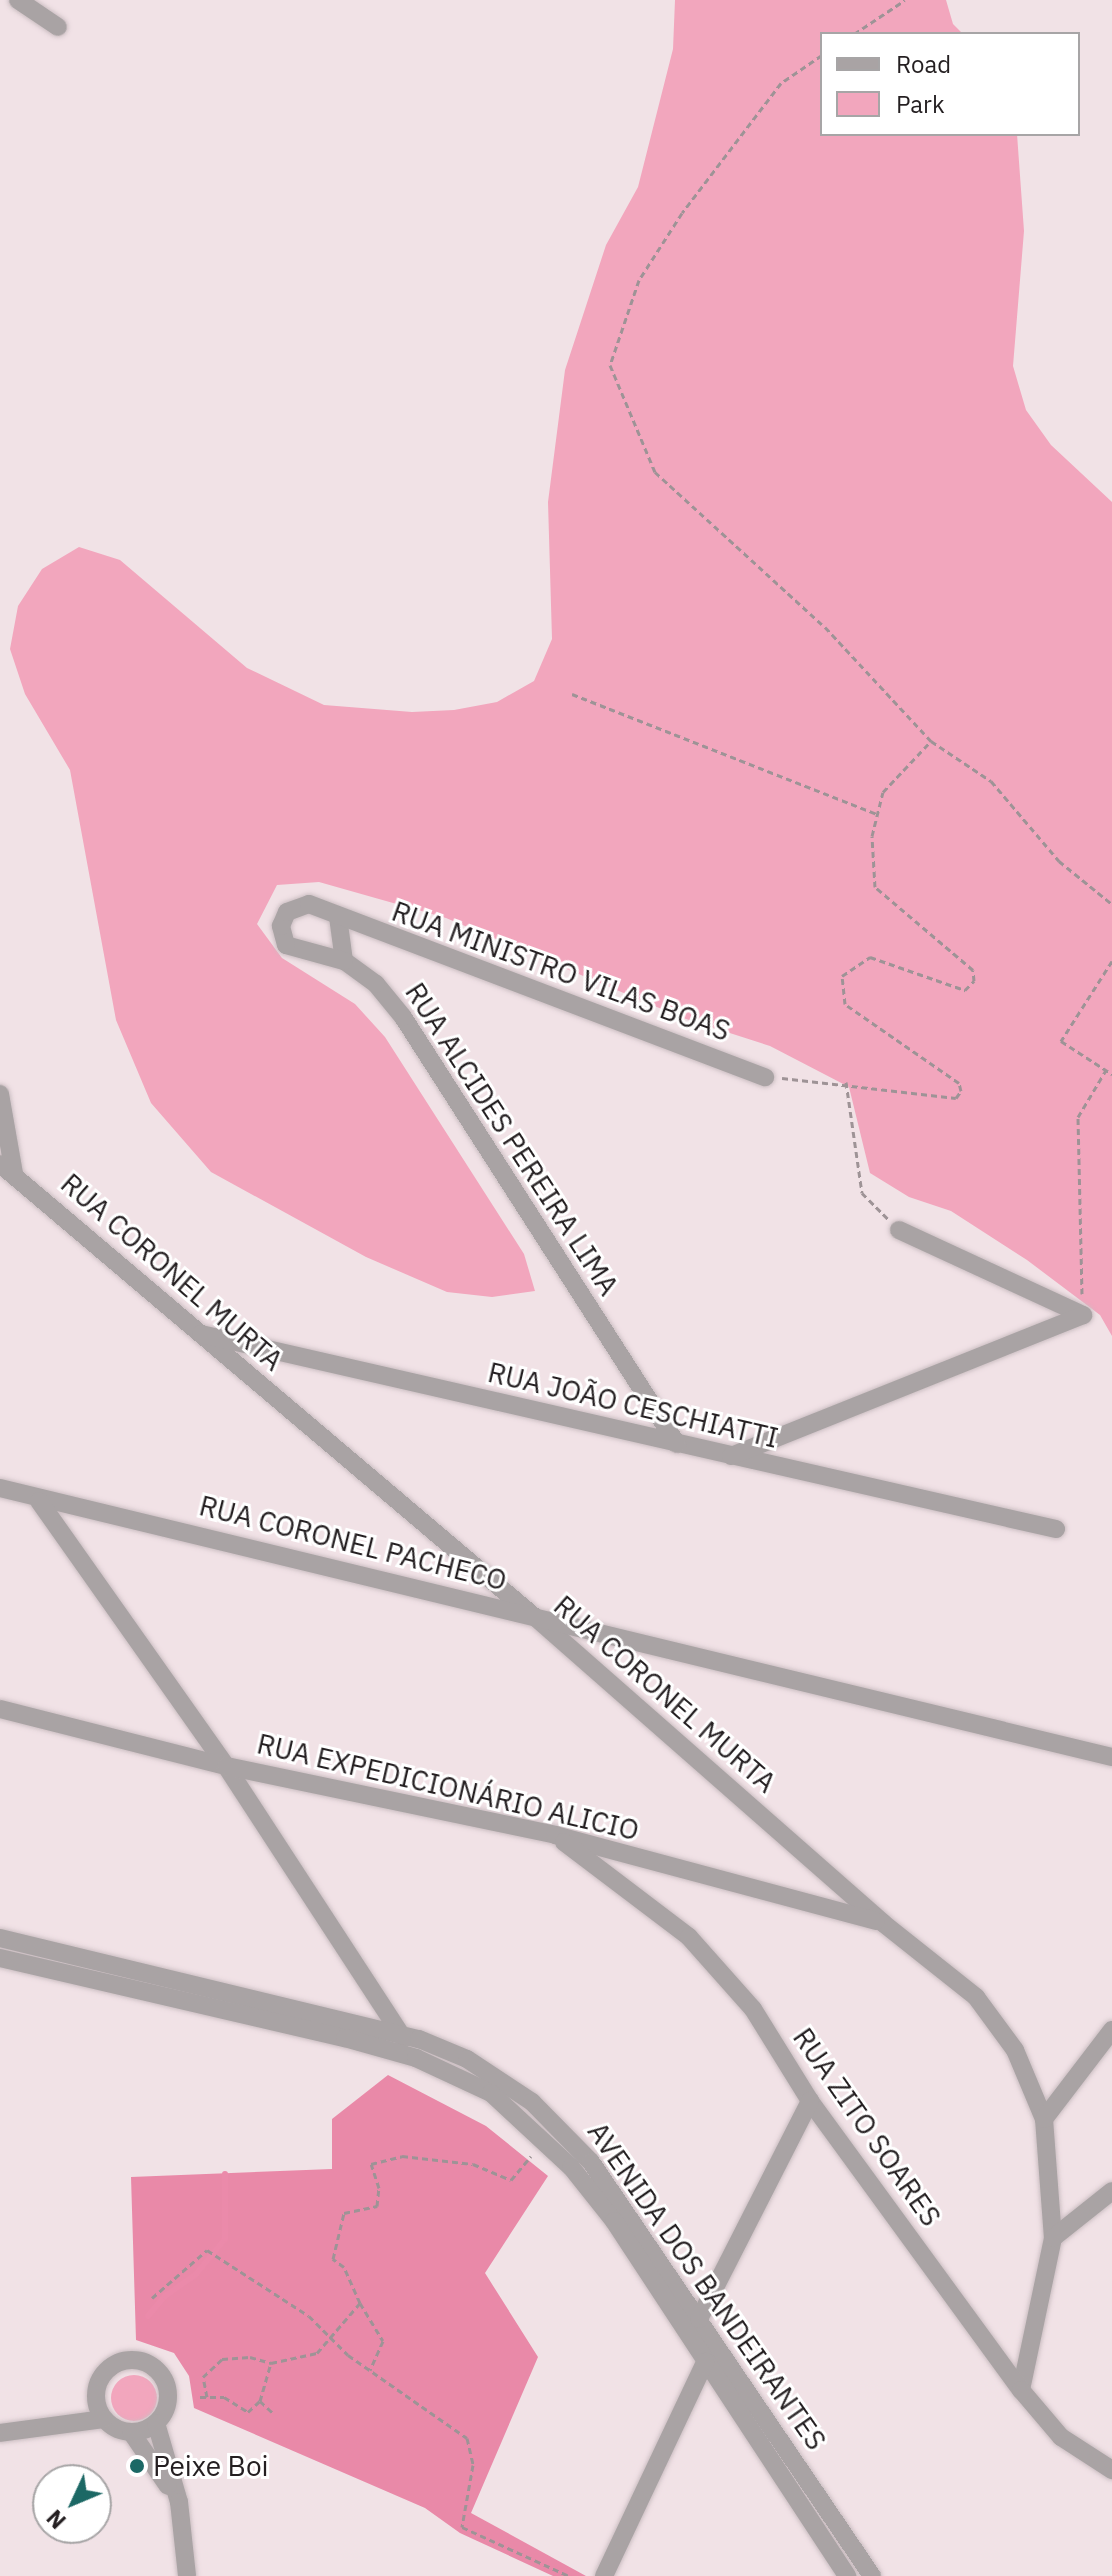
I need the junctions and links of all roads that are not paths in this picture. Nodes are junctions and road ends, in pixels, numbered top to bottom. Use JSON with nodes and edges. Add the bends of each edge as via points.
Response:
{"nodes":[{"id":1,"x":18,"y":0,"type":"edge"},
{"id":2,"x":58,"y":27,"type":"dead end"},
{"id":3,"x":338,"y":917,"type":"junction"},
{"id":4,"x":344,"y":961,"type":"junction"},
{"id":5,"x":765,"y":1077,"type":"road end"},
{"id":6,"x":0,"y":1094,"type":"edge"},
{"id":7,"x":7,"y":1168,"type":"edge"},
{"id":8,"x":899,"y":1230,"type":"road end"},
{"id":9,"x":198,"y":1333,"type":"junction"},
{"id":10,"x":677,"y":1444,"type":"junction"},
{"id":11,"x":731,"y":1456,"type":"junction"},
{"id":12,"x":0,"y":1488,"type":"edge"},
{"id":13,"x":39,"y":1501,"type":"junction"},
{"id":14,"x":1056,"y":1529,"type":"dead end"},
{"id":15,"x":536,"y":1618,"type":"junction"},
{"id":16,"x":0,"y":1709,"type":"edge"},
{"id":17,"x":1112,"y":1757,"type":"edge"},
{"id":18,"x":226,"y":1766,"type":"junction"},
{"id":19,"x":555,"y":1835,"type":"junction"},
{"id":20,"x":883,"y":1923,"type":"junction"},
{"id":21,"x":0,"y":1938,"type":"edge"},
{"id":22,"x":0,"y":1958,"type":"edge"},
{"id":23,"x":1112,"y":2030,"type":"edge"},
{"id":24,"x":402,"y":2035,"type":"junction"},
{"id":25,"x":416,"y":2058,"type":"junction"},
{"id":26,"x":810,"y":2101,"type":"junction"},
{"id":27,"x":1044,"y":2119,"type":"junction"},
{"id":28,"x":1112,"y":2191,"type":"edge"},
{"id":29,"x":1053,"y":2238,"type":"junction"},
{"id":30,"x":699,"y":2319,"type":"junction"},
{"id":31,"x":705,"y":2362,"type":"junction"},
{"id":32,"x":1021,"y":2390,"type":"junction"},
{"id":33,"x":104,"y":2419,"type":"junction"},
{"id":34,"x":156,"y":2423,"type":"junction"},
{"id":35,"x":131,"y":2432,"type":"junction"},
{"id":36,"x":0,"y":2433,"type":"edge"},
{"id":37,"x":1112,"y":2470,"type":"edge"},
{"id":38,"x":179,"y":2502,"type":"junction"},
{"id":39,"x":187,"y":2576,"type":"edge"},
{"id":40,"x":604,"y":2576,"type":"edge"},
{"id":41,"x":847,"y":2576,"type":"edge"},
{"id":42,"x":872,"y":2576,"type":"edge"}],
"edges":[{"from":1,"to":2,"type":"street"},
{"from":3,"to":4,"type":"street"},
{"from":3,"to":4,"type":"street","name":"RUA ALCIDES PEREIRA LIMA","via":[[309,904],[287,912],[281,926],[286,945]]},
{"from":3,"to":5,"type":"street","name":"RUA MINISTRO VILAS BOAS"},
{"from":4,"to":10,"type":"street","name":"RUA ALCIDES PEREIRA LIMA","via":[[376,984],[403,1017]]},
{"from":6,"to":7,"type":"street"},
{"from":7,"to":9,"type":"street","name":"RUA CORONEL MURTA"},
{"from":8,"to":11,"type":"street","via":[[1083,1315]]},
{"from":9,"to":10,"type":"street","name":"RUA JOÃO CESCHIATTI"},
{"from":9,"to":15,"type":"street","name":"RUA CORONEL MURTA"},
{"from":10,"to":11,"type":"street","name":"RUA JOÃO CESCHIATTI"},
{"from":11,"to":14,"type":"street","name":"RUA JOÃO CESCHIATTI"},
{"from":12,"to":13,"type":"street","name":"RUA CORONEL PACHECO"},
{"from":13,"to":15,"type":"street","name":"RUA CORONEL PACHECO","via":[[200,1534]]},
{"from":13,"to":18,"type":"street"},
{"from":15,"to":17,"type":"street","name":"RUA CORONEL PACHECO"},
{"from":15,"to":20,"type":"street","name":"RUA CORONEL MURTA"},
{"from":16,"to":18,"type":"street","name":"RUA EXPEDICIONÁRIO ALICIO"},
{"from":18,"to":19,"type":"street","name":"RUA EXPEDICIONÁRIO ALICIO"},
{"from":18,"to":24,"type":"street"},
{"from":19,"to":20,"type":"street","name":"RUA EXPEDICIONÁRIO ALICIO"},
{"from":19,"to":26,"type":"street","name":"RUA ZITO SOARES","via":[[689,1937],[753,2009]]},
{"from":20,"to":27,"type":"street","name":"RUA CORONEL MURTA","via":[[976,1997],[1015,2050]]},
{"from":21,"to":24,"type":"street","name":"AVENIDA DOS BANDEIRANTES"},
{"from":22,"to":25,"type":"street","name":"AVENIDA DOS BANDEIRANTES"},
{"from":23,"to":27,"type":"street"},
{"from":24,"to":25,"type":"street"},
{"from":24,"to":30,"type":"street","name":"AVENIDA DOS BANDEIRANTES","via":[[467,2059],[557,2123],[591,2162]]},
{"from":25,"to":31,"type":"street","name":"AVENIDA DOS BANDEIRANTES","via":[[491,2093],[544,2141],[614,2221]]},
{"from":26,"to":30,"type":"street"},
{"from":26,"to":32,"type":"street","name":"RUA ZITO SOARES"},
{"from":27,"to":29,"type":"street","name":"RUA CORONEL MURTA"},
{"from":28,"to":29,"type":"street"},
{"from":29,"to":32,"type":"street","name":"RUA CORONEL MURTA"},
{"from":30,"to":42,"type":"street","name":"AVENIDA DOS BANDEIRANTES"},
{"from":31,"to":40,"type":"street"},
{"from":31,"to":41,"type":"street","name":"AVENIDA DOS BANDEIRANTES"},
{"from":32,"to":37,"type":"street","name":"RUA ZITO SOARES","via":[[1061,2437]]},
{"from":33,"to":34,"type":"street","via":[[97,2387],[109,2368],[129,2360],[151,2365],[165,2382],[167,2405]]},
{"from":33,"to":35,"type":"street"},
{"from":33,"to":36,"type":"street"},
{"from":34,"to":35,"type":"street"},
{"from":34,"to":38,"type":"street"},
{"from":35,"to":38,"type":"street"},
{"from":38,"to":39,"type":"street"}]}
